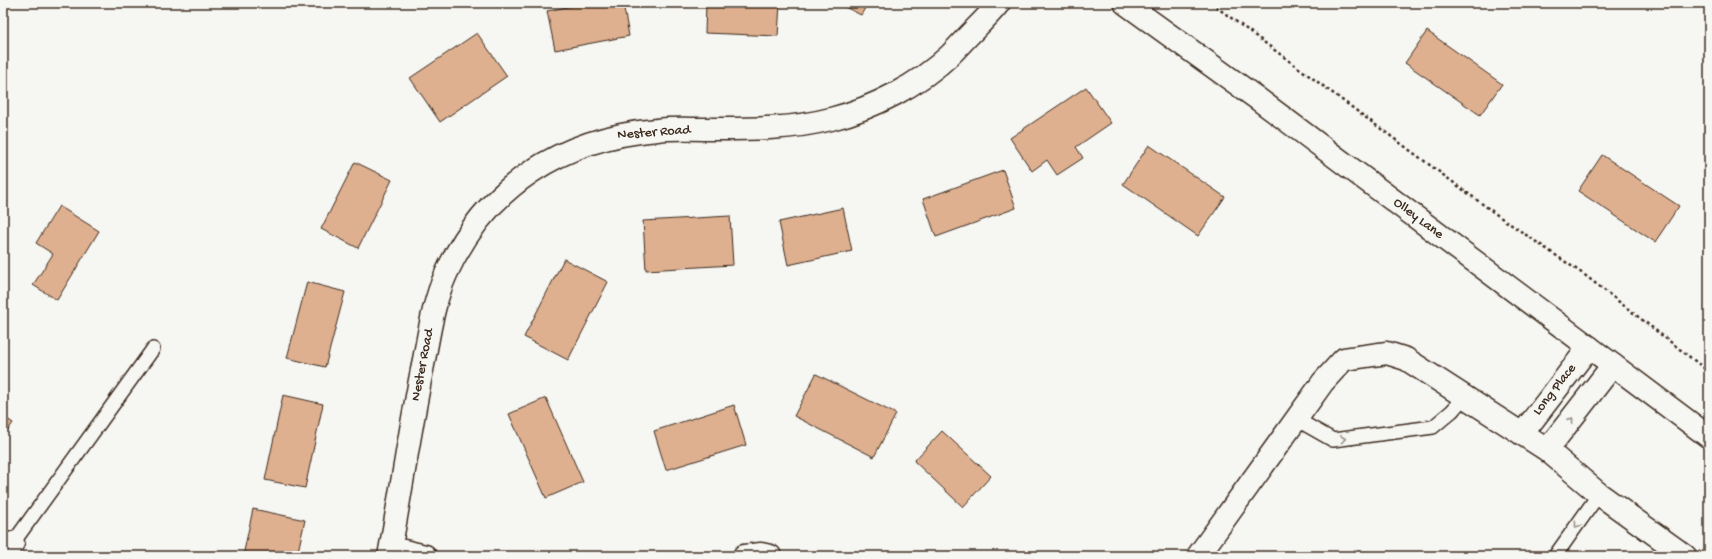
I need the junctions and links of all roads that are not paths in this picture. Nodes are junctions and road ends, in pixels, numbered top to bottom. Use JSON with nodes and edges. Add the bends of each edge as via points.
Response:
{"nodes":[{"id":1,"x":999,"y":3,"type":"edge"},
{"id":2,"x":1125,"y":3,"type":"edge"},
{"id":3,"x":1589,"y":347,"type":"junction"},
{"id":4,"x":153,"y":349,"type":"dead end"},
{"id":5,"x":1613,"y":365,"type":"junction"},
{"id":6,"x":1464,"y":396,"type":"junction"},
{"id":7,"x":1296,"y":418,"type":"junction"},
{"id":8,"x":1522,"y":434,"type":"junction"},
{"id":9,"x":1709,"y":437,"type":"edge"},
{"id":10,"x":1547,"y":450,"type":"junction"},
{"id":11,"x":1599,"y":494,"type":"junction"},
{"id":12,"x":8,"y":550,"type":"edge"},
{"id":13,"x":390,"y":552,"type":"edge"},
{"id":14,"x":425,"y":556,"type":"edge"},
{"id":15,"x":744,"y":556,"type":"edge"},
{"id":16,"x":770,"y":556,"type":"edge"},
{"id":17,"x":1198,"y":556,"type":"edge"},
{"id":18,"x":1555,"y":556,"type":"edge"},
{"id":19,"x":1685,"y":556,"type":"edge"}],
"edges":[{"from":1,"to":13,"type":"street","name":"Nester Road","via":[[950,55],[926,74],[878,102],[845,115],[785,127],[747,130],[658,129],[609,136],[580,145],[553,158],[523,177],[500,196],[479,218],[462,243],[435,302]]},
{"from":2,"to":3,"type":"street","name":"Olley Lane","via":[[1258,99]]},
{"from":3,"to":5,"type":"street","name":"Olley Lane"},
{"from":3,"to":8,"type":"street","name":"Long Place"},
{"from":4,"to":12,"type":"lane"},
{"from":5,"to":9,"type":"street","name":"Olley Lane"},
{"from":10,"to":5,"type":"street","one_way":true},
{"from":7,"to":6,"type":"lane","one_way":true,"via":[[1333,440],[1433,427],[1452,411]]},
{"from":6,"to":7,"type":"street","via":[[1406,359],[1387,353],[1370,354],[1344,359]]},
{"from":6,"to":8,"type":"street"},
{"from":7,"to":17,"type":"street"},
{"from":8,"to":10,"type":"street"},
{"from":10,"to":11,"type":"street"},
{"from":11,"to":18,"type":"lane","one_way":true},
{"from":11,"to":19,"type":"street"},
{"from":13,"to":14,"type":"street"},
{"from":15,"to":16,"type":"street"}]}
